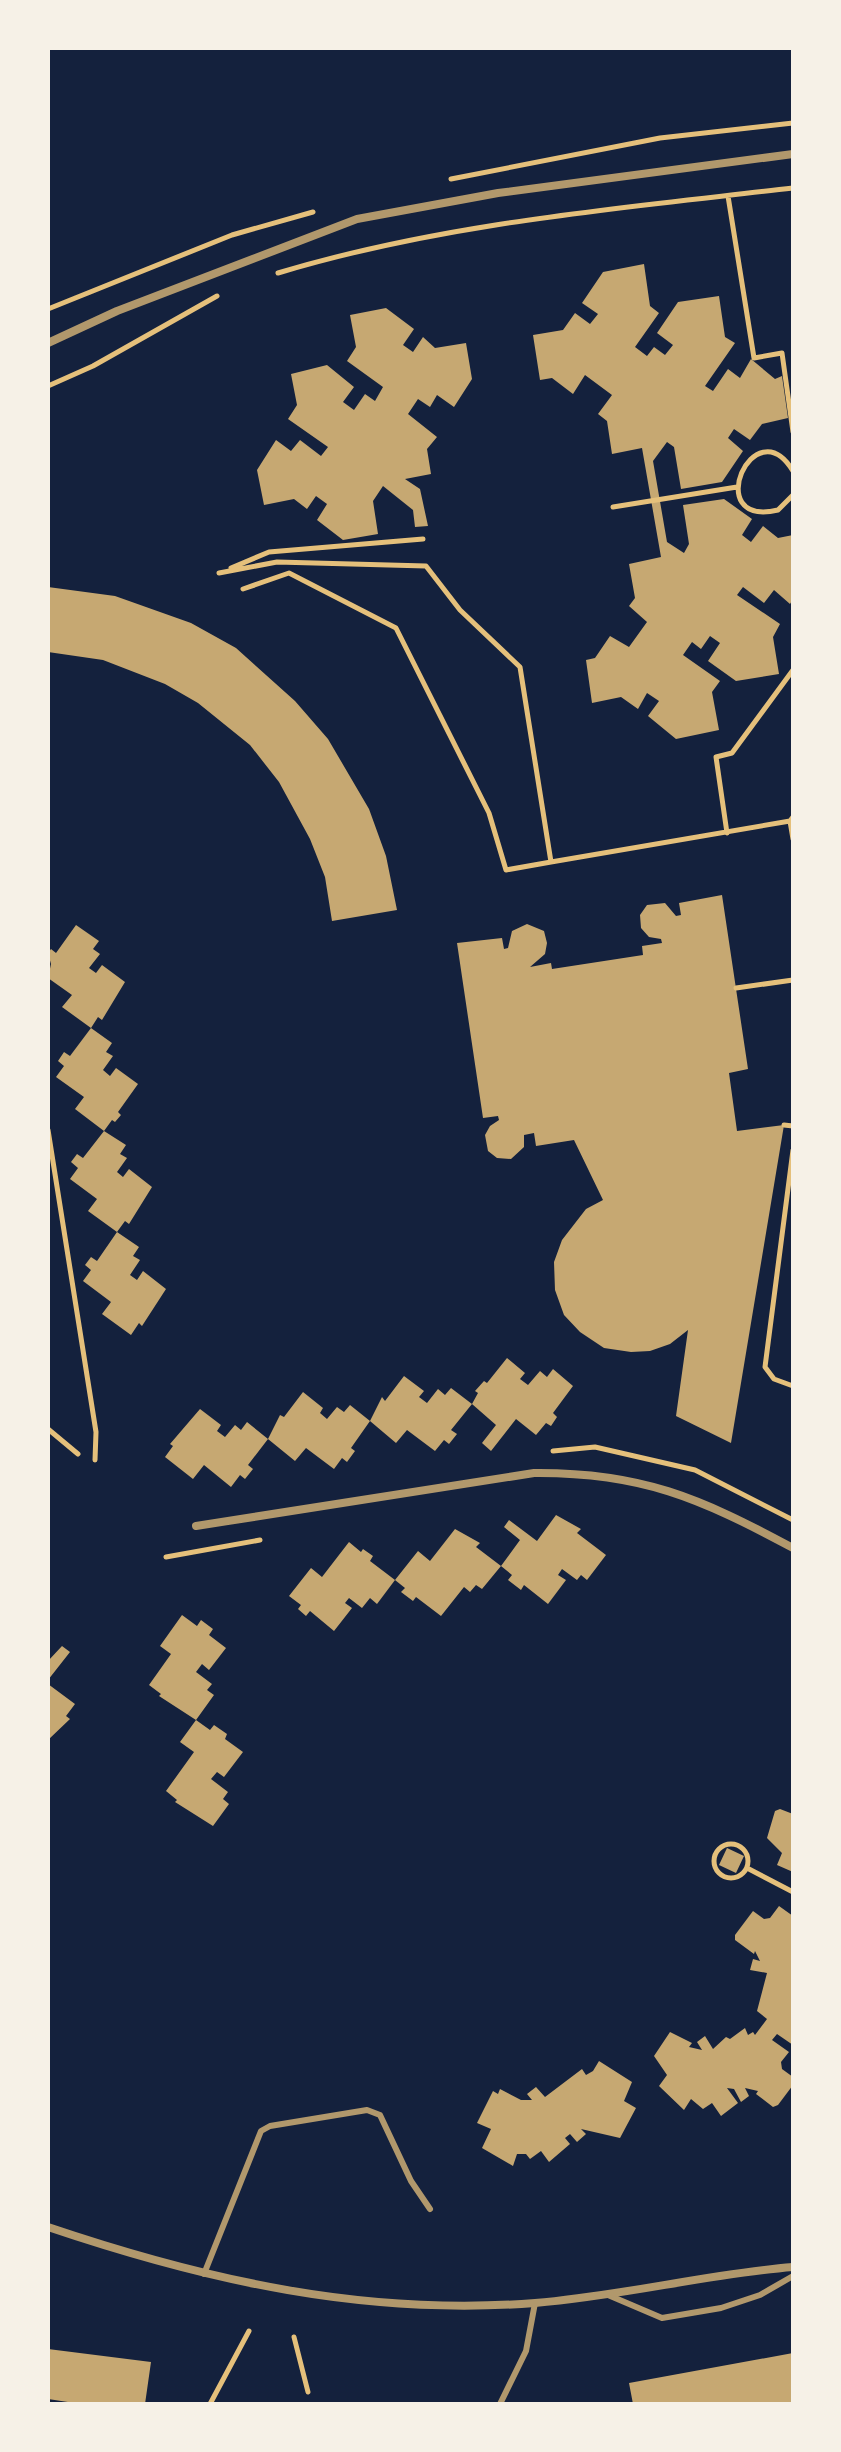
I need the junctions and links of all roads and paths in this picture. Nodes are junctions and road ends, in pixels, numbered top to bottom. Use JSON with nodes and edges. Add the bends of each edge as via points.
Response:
{"nodes":[{"id":1,"x":793,"y":154,"type":"edge"},
{"id":2,"x":793,"y":188,"type":"edge"},
{"id":3,"x":728,"y":196,"type":"junction"},
{"id":4,"x":276,"y":274,"type":"dead end"},
{"id":5,"x":221,"y":294,"type":"dead end"},
{"id":6,"x":48,"y":343,"type":"edge"},
{"id":7,"x":48,"y":386,"type":"edge"},
{"id":8,"x":793,"y":432,"type":"edge"},
{"id":9,"x":793,"y":471,"type":"edge"},
{"id":10,"x":737,"y":487,"type":"junction"},
{"id":11,"x":793,"y":495,"type":"edge"},
{"id":12,"x":613,"y":507,"type":"dead end"},
{"id":13,"x":423,"y":539,"type":"dead end"},
{"id":14,"x":243,"y":589,"type":"dead end"},
{"id":15,"x":793,"y":670,"type":"edge"},
{"id":16,"x":791,"y":819,"type":"edge"},
{"id":17,"x":727,"y":833,"type":"junction"},
{"id":18,"x":793,"y":839,"type":"edge"},
{"id":19,"x":551,"y":862,"type":"junction"},
{"id":20,"x":793,"y":980,"type":"edge"},
{"id":21,"x":736,"y":988,"type":"dead end"},
{"id":22,"x":784,"y":1125,"type":"dead end"},
{"id":23,"x":793,"y":1126,"type":"edge"},
{"id":24,"x":48,"y":1130,"type":"edge"},
{"id":25,"x":793,"y":1150,"type":"edge"},
{"id":26,"x":793,"y":1386,"type":"edge"},
{"id":27,"x":48,"y":1429,"type":"edge"},
{"id":28,"x":78,"y":1454,"type":"dead end"},
{"id":29,"x":95,"y":1460,"type":"dead end"},
{"id":30,"x":196,"y":1526,"type":"dead end"},
{"id":31,"x":260,"y":1540,"type":"dead end"},
{"id":32,"x":793,"y":1548,"type":"edge"},
{"id":33,"x":166,"y":1557,"type":"dead end"},
{"id":34,"x":747,"y":1868,"type":"junction"},
{"id":35,"x":793,"y":1892,"type":"edge"},
{"id":36,"x":430,"y":2209,"type":"dead end"},
{"id":37,"x":48,"y":2227,"type":"edge"},
{"id":38,"x":793,"y":2267,"type":"edge"},
{"id":39,"x":203,"y":2275,"type":"junction"},
{"id":40,"x":793,"y":2276,"type":"edge"},
{"id":41,"x":604,"y":2294,"type":"junction"},
{"id":42,"x":535,"y":2303,"type":"junction"},
{"id":43,"x":249,"y":2331,"type":"dead end"},
{"id":44,"x":294,"y":2337,"type":"dead end"},
{"id":45,"x":308,"y":2392,"type":"dead end"},
{"id":46,"x":210,"y":2404,"type":"edge"},
{"id":47,"x":500,"y":2404,"type":"edge"}],
"edges":[{"from":1,"to":6,"type":"street","via":[[498,193],[357,219],[117,311]]},
{"from":2,"to":3,"type":"path"},
{"from":3,"to":4,"type":"path","via":[[493,226]]},
{"from":3,"to":8,"type":"path","via":[[754,358],[782,353]]},
{"from":5,"to":7,"type":"path"},
{"from":9,"to":10,"type":"path","via":[[781,458],[754,456],[740,469]]},
{"from":10,"to":11,"type":"path","via":[[745,503],[760,512],[778,510]]},
{"from":10,"to":12,"type":"path"},
{"from":13,"to":19,"type":"path","via":[[269,552],[219,573],[277,562],[426,566],[460,610],[520,667]]},
{"from":14,"to":19,"type":"path","via":[[289,573],[396,628],[489,813],[506,870]]},
{"from":15,"to":17,"type":"path","via":[[732,753],[716,757]]},
{"from":16,"to":17,"type":"path"},
{"from":16,"to":18,"type":"path"},
{"from":17,"to":19,"type":"path"},
{"from":20,"to":21,"type":"path"},
{"from":22,"to":23,"type":"path"},
{"from":24,"to":29,"type":"path","via":[[96,1432]]},
{"from":25,"to":26,"type":"path","via":[[765,1367],[774,1379]]},
{"from":27,"to":28,"type":"path"},
{"from":30,"to":32,"type":"street","via":[[534,1473],[582,1473],[634,1480],[689,1496]]},
{"from":31,"to":33,"type":"path"},
{"from":34,"to":34,"type":"path","via":[[739,1877],[722,1876],[715,1855],[727,1844],[738,1845],[748,1857]]},
{"from":34,"to":35,"type":"path"},
{"from":36,"to":39,"type":"lane","via":[[380,2115],[367,2110],[270,2126],[261,2131]]},
{"from":37,"to":39,"type":"street"},
{"from":38,"to":41,"type":"street"},
{"from":39,"to":42,"type":"street","via":[[327,2298],[395,2304]]},
{"from":40,"to":41,"type":"lane","via":[[721,2308],[662,2318]]},
{"from":41,"to":42,"type":"street"},
{"from":42,"to":47,"type":"lane","via":[[526,2351]]},
{"from":43,"to":46,"type":"path"},
{"from":44,"to":45,"type":"path"}]}
